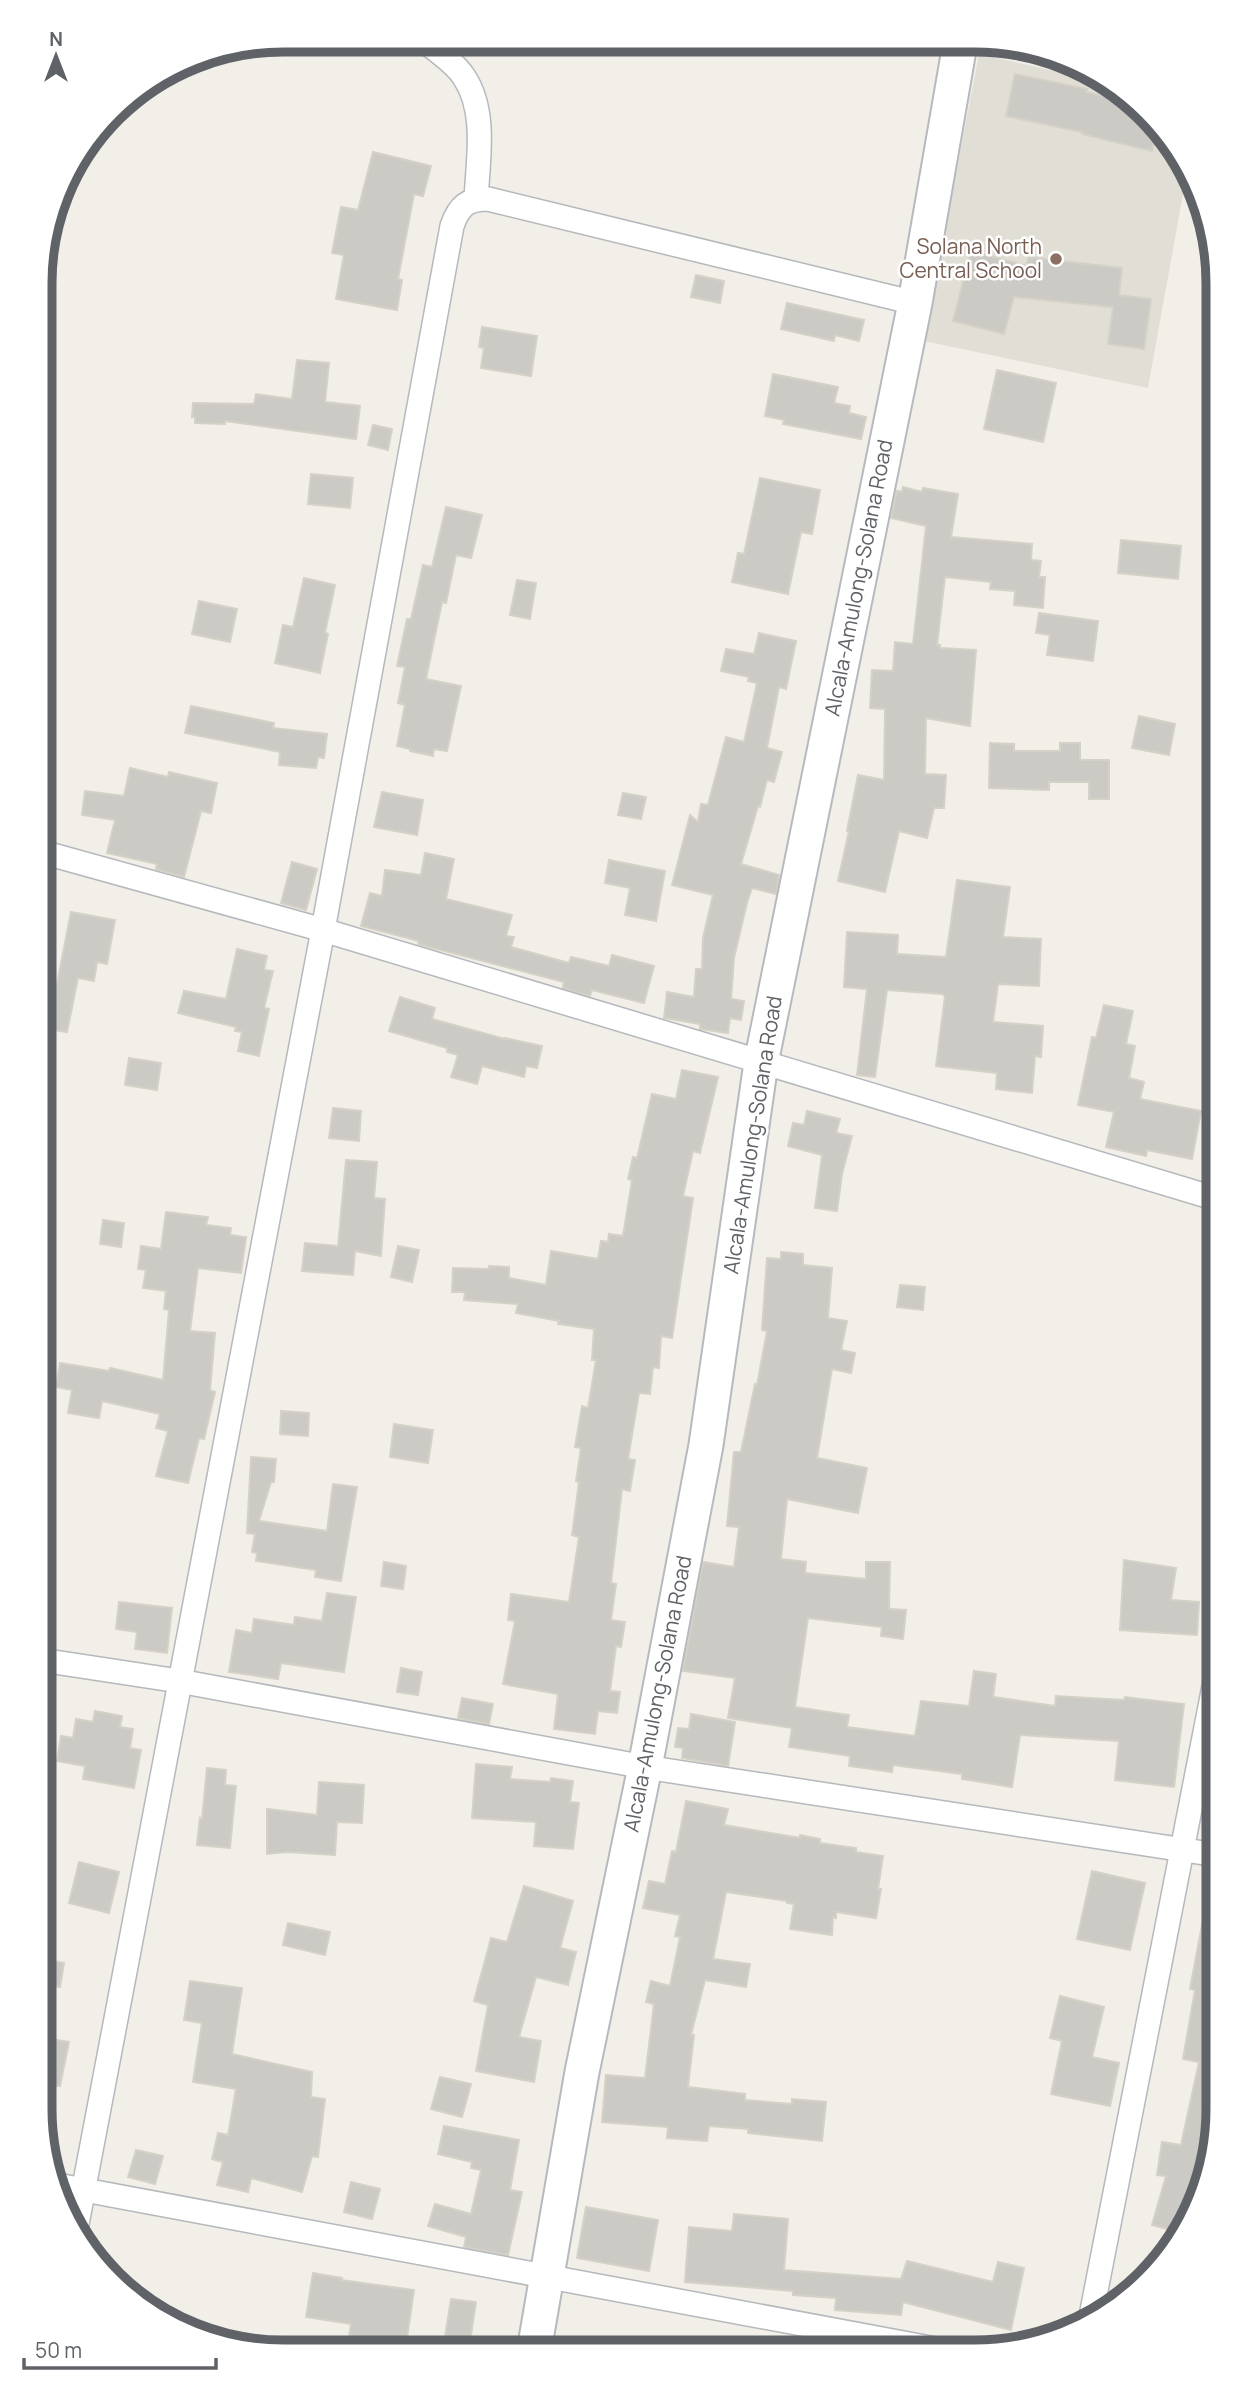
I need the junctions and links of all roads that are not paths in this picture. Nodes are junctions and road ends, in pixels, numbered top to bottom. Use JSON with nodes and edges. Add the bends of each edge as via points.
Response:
{"nodes":[{"id":1,"x":437,"y":52,"type":"edge"},
{"id":2,"x":959,"y":52,"type":"edge"},
{"id":3,"x":476,"y":199,"type":"junction"},
{"id":4,"x":915,"y":303,"type":"junction"},
{"id":5,"x":52,"y":855,"type":"edge"},
{"id":6,"x":323,"y":930,"type":"junction"},
{"id":7,"x":761,"y":1063,"type":"junction"},
{"id":8,"x":1206,"y":1196,"type":"edge"},
{"id":9,"x":52,"y":1662,"type":"edge"},
{"id":10,"x":179,"y":1681,"type":"junction"},
{"id":11,"x":1205,"y":1733,"type":"edge"},
{"id":12,"x":645,"y":1767,"type":"junction"},
{"id":13,"x":1183,"y":1850,"type":"junction"},
{"id":14,"x":1205,"y":1854,"type":"edge"},
{"id":15,"x":66,"y":2186,"type":"edge"},
{"id":16,"x":84,"y":2189,"type":"junction"},
{"id":17,"x":79,"y":2216,"type":"edge"},
{"id":18,"x":547,"y":2277,"type":"junction"},
{"id":19,"x":1093,"y":2308,"type":"edge"},
{"id":20,"x":536,"y":2340,"type":"edge"},
{"id":21,"x":887,"y":2340,"type":"edge"}],
"edges":[{"from":1,"to":3,"type":"street","via":[[464,76],[474,97],[480,137]]},
{"from":2,"to":4,"type":"main road","name":"Alcala-Amulong-Solana Road"},
{"from":3,"to":4,"type":"street","via":[[531,208]]},
{"from":3,"to":6,"type":"street","via":[[456,213],[452,226]]},
{"from":4,"to":7,"type":"main road","name":"Alcala-Amulong-Solana Road"},
{"from":5,"to":6,"type":"street"},
{"from":6,"to":7,"type":"street"},
{"from":6,"to":10,"type":"street"},
{"from":7,"to":8,"type":"street"},
{"from":7,"to":12,"type":"main road","name":"Alcala-Amulong-Solana Road","via":[[706,1446]]},
{"from":9,"to":10,"type":"street"},
{"from":10,"to":12,"type":"street"},
{"from":10,"to":16,"type":"street"},
{"from":11,"to":13,"type":"street"},
{"from":12,"to":13,"type":"street"},
{"from":12,"to":18,"type":"main road","name":"Alcala-Amulong-Solana Road","via":[[582,2072]]},
{"from":13,"to":14,"type":"street"},
{"from":13,"to":19,"type":"street"},
{"from":15,"to":16,"type":"street"},
{"from":16,"to":17,"type":"street"},
{"from":16,"to":18,"type":"street"},
{"from":18,"to":20,"type":"main road","name":"Alcala-Amulong-Solana Road"},
{"from":18,"to":21,"type":"street"}]}
